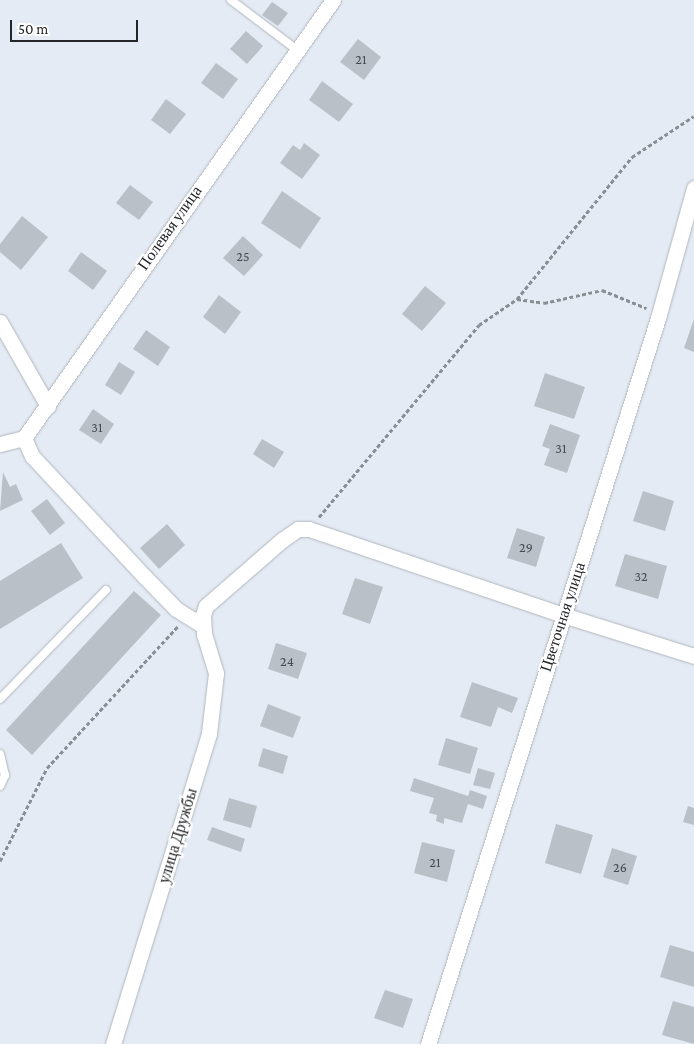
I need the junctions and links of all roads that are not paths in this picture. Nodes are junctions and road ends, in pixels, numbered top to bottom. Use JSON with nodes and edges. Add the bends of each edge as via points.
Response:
{"nodes":[{"id":1,"x":231,"y":0,"type":"edge"},
{"id":2,"x":332,"y":0,"type":"edge"},
{"id":3,"x":297,"y":50,"type":"junction"},
{"id":4,"x":694,"y":188,"type":"edge"},
{"id":5,"x":0,"y":322,"type":"edge"},
{"id":6,"x":48,"y":406,"type":"junction"},
{"id":7,"x":24,"y":438,"type":"junction"},
{"id":8,"x":0,"y":444,"type":"edge"},
{"id":9,"x":106,"y":590,"type":"dead end"},
{"id":10,"x":563,"y":615,"type":"junction"},
{"id":11,"x":202,"y":625,"type":"junction"},
{"id":12,"x":694,"y":656,"type":"edge"},
{"id":13,"x":0,"y":699,"type":"edge"},
{"id":14,"x":0,"y":754,"type":"edge"},
{"id":15,"x":0,"y":786,"type":"edge"},
{"id":16,"x":113,"y":1044,"type":"edge"},
{"id":17,"x":428,"y":1044,"type":"edge"}],
"edges":[{"from":1,"to":3,"type":"lane"},
{"from":2,"to":3,"type":"street","name":"Полевая улица"},
{"from":3,"to":6,"type":"street","name":"Полевая улица"},
{"from":4,"to":10,"type":"street","name":"Цветочная улица","via":[[658,318]]},
{"from":5,"to":6,"type":"street"},
{"from":6,"to":7,"type":"street","name":"Полевая улица"},
{"from":7,"to":8,"type":"street"},
{"from":7,"to":11,"type":"street","via":[[32,456],[169,603]]},
{"from":9,"to":13,"type":"lane"},
{"from":10,"to":11,"type":"street","via":[[309,529],[298,529],[206,606]]},
{"from":10,"to":12,"type":"street"},
{"from":10,"to":17,"type":"street","name":"Цветочная улица"},
{"from":11,"to":16,"type":"street","name":"улица Дружбы","via":[[216,673],[209,733]]},
{"from":14,"to":15,"type":"lane","via":[[5,775]]}]}
